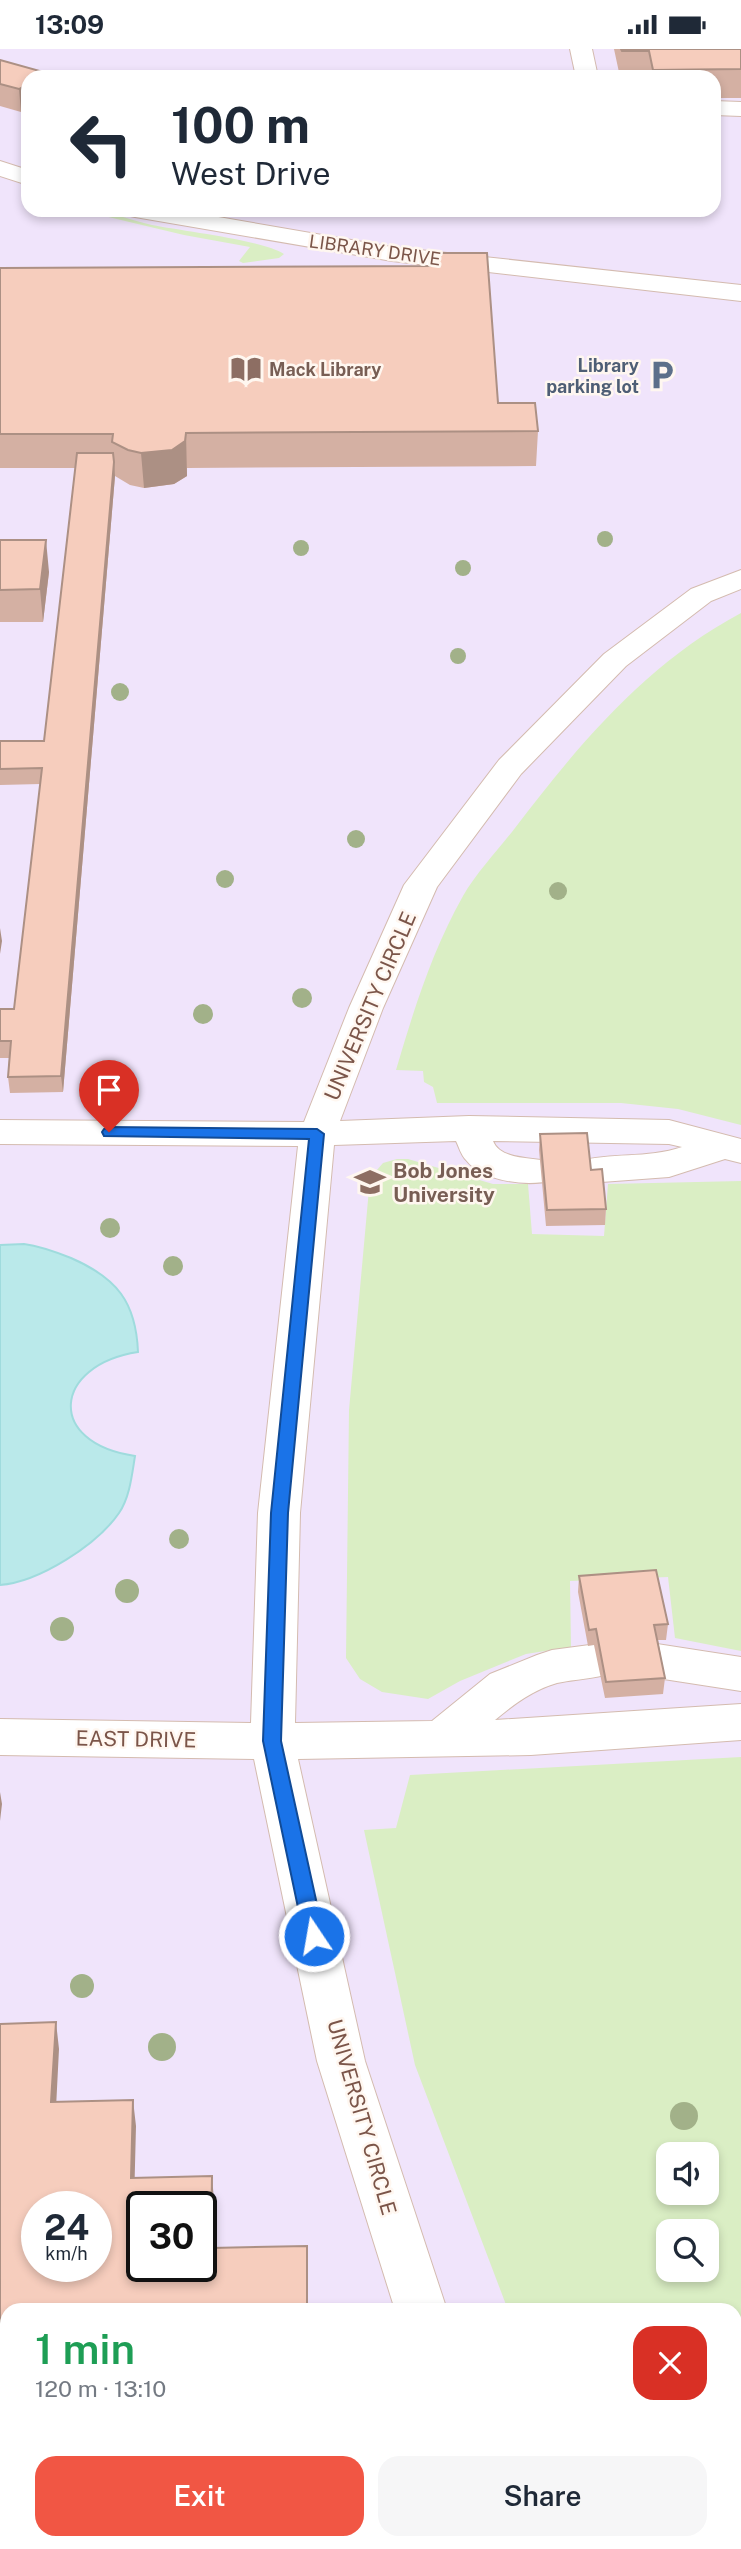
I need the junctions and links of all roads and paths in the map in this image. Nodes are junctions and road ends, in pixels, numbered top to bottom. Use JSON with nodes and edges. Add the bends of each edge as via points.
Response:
{"nodes":[{"id":1,"x":580,"y":49,"type":"edge"},
{"id":2,"x":585,"y":70,"type":"edge"},
{"id":3,"x":721,"y":109,"type":"edge"},
{"id":4,"x":741,"y":109,"type":"edge"},
{"id":5,"x":0,"y":168,"type":"edge"},
{"id":6,"x":21,"y":176,"type":"edge"},
{"id":7,"x":176,"y":217,"type":"edge"},
{"id":8,"x":741,"y":293,"type":"edge"},
{"id":9,"x":741,"y":579,"type":"edge"},
{"id":10,"x":469,"y":1128,"type":"junction"},
{"id":11,"x":0,"y":1132,"type":"edge"},
{"id":12,"x":317,"y":1134,"type":"junction"},
{"id":13,"x":733,"y":1149,"type":"edge"},
{"id":14,"x":540,"y":1171,"type":"edge"},
{"id":15,"x":588,"y":1171,"type":"edge"},
{"id":16,"x":597,"y":1661,"type":"edge"},
{"id":17,"x":657,"y":1661,"type":"edge"},
{"id":18,"x":741,"y":1674,"type":"edge"},
{"id":19,"x":741,"y":1722,"type":"edge"},
{"id":20,"x":0,"y":1737,"type":"edge"},
{"id":21,"x":442,"y":1738,"type":"junction"},
{"id":22,"x":272,"y":1741,"type":"junction"},
{"id":23,"x":419,"y":2303,"type":"edge"}],
"edges":[{"from":1,"to":2,"type":"street"},
{"from":3,"to":4,"type":"street"},
{"from":5,"to":6,"type":"street"},
{"from":7,"to":8,"type":"street","name":"LIBRARY DRIVE","via":[[391,254]]},
{"from":9,"to":12,"type":"street","name":"UNIVERSITY CIRCLE","via":[[701,595],[615,660],[510,767],[421,885]]},
{"from":10,"to":12,"type":"street"},
{"from":10,"to":13,"type":"street","via":[[669,1132]]},
{"from":10,"to":14,"type":"street","via":[[480,1154],[499,1166]]},
{"from":11,"to":12,"type":"street"},
{"from":12,"to":22,"type":"street","name":"UNIVERSITY CIRCLE","via":[[279,1513]]},
{"from":13,"to":15,"type":"street","via":[[669,1165]]},
{"from":16,"to":21,"type":"street","via":[[552,1667],[505,1686]]},
{"from":17,"to":18,"type":"street"},
{"from":19,"to":21,"type":"street","name":"EAST DRIVE","via":[[531,1737]]},
{"from":20,"to":22,"type":"street","name":"EAST DRIVE"},
{"from":21,"to":22,"type":"street","name":"EAST DRIVE"},
{"from":22,"to":23,"type":"street","name":"UNIVERSITY CIRCLE","via":[[341,2061]]}]}
